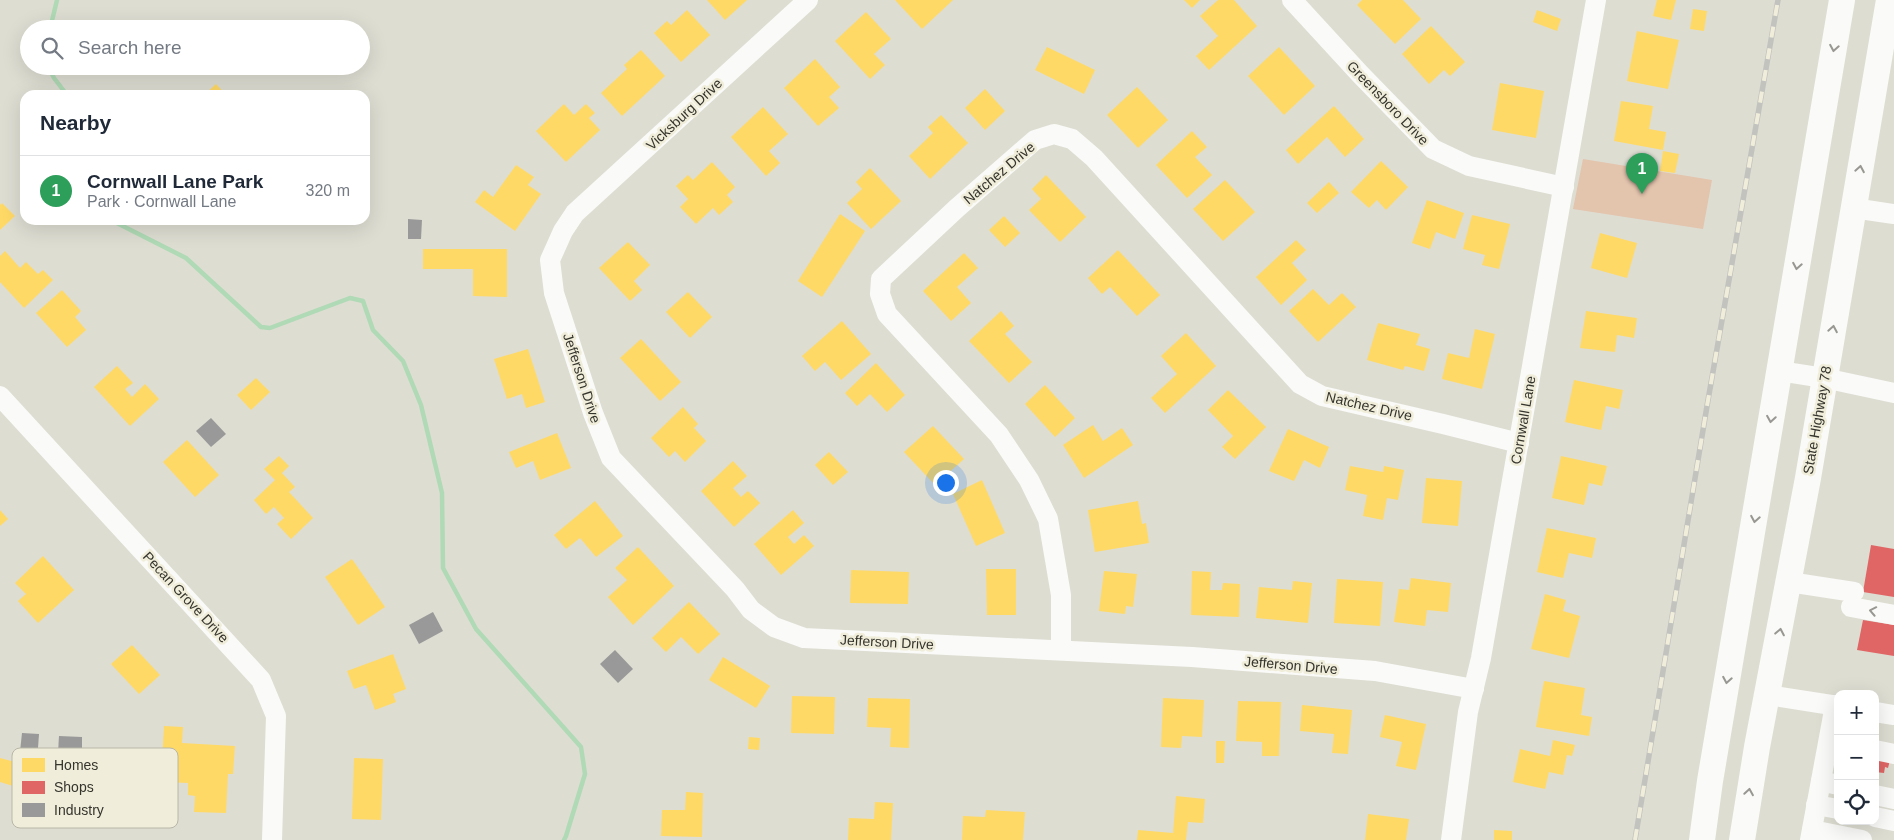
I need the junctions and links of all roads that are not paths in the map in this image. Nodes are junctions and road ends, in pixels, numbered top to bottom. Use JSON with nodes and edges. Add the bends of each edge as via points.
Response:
{"nodes":[{"id":1,"x":808,"y":0,"type":"edge"},
{"id":2,"x":1292,"y":0,"type":"edge"},
{"id":3,"x":1596,"y":0,"type":"edge"},
{"id":4,"x":1842,"y":0,"type":"edge"},
{"id":5,"x":1889,"y":0,"type":"edge"},
{"id":6,"x":1564,"y":187,"type":"junction"},
{"id":7,"x":1853,"y":208,"type":"junction"},
{"id":8,"x":1894,"y":214,"type":"edge"},
{"id":9,"x":563,"y":231,"type":"joint"},
{"id":10,"x":1779,"y":371,"type":"junction"},
{"id":11,"x":1824,"y":378,"type":"junction"},
{"id":12,"x":1894,"y":393,"type":"edge"},
{"id":13,"x":0,"y":396,"type":"edge"},
{"id":14,"x":1519,"y":443,"type":"junction"},
{"id":15,"x":1789,"y":582,"type":"junction"},
{"id":16,"x":1894,"y":615,"type":"edge"},
{"id":17,"x":1061,"y":650,"type":"junction"},
{"id":18,"x":1474,"y":689,"type":"junction"},
{"id":19,"x":1768,"y":695,"type":"junction"},
{"id":20,"x":1834,"y":706,"type":"edge"},
{"id":21,"x":1879,"y":713,"type":"edge"},
{"id":22,"x":1894,"y":715,"type":"edge"},
{"id":23,"x":1833,"y":742,"type":"edge"},
{"id":24,"x":1879,"y":751,"type":"edge"},
{"id":25,"x":1894,"y":754,"type":"edge"},
{"id":26,"x":1829,"y":783,"type":"edge"},
{"id":27,"x":1879,"y":796,"type":"edge"},
{"id":28,"x":1894,"y":799,"type":"edge"},
{"id":29,"x":1816,"y":805,"type":"junction"},
{"id":30,"x":1834,"y":808,"type":"edge"},
{"id":31,"x":1879,"y":818,"type":"edge"},
{"id":32,"x":1894,"y":820,"type":"edge"},
{"id":33,"x":1811,"y":835,"type":"edge"},
{"id":34,"x":272,"y":840,"type":"edge"},
{"id":35,"x":1451,"y":840,"type":"edge"},
{"id":36,"x":1702,"y":840,"type":"edge"},
{"id":37,"x":1742,"y":840,"type":"edge"},
{"id":38,"x":1862,"y":840,"type":"edge"}],
"edges":[{"from":1,"to":9,"type":"street","name":"Vicksburg Drive","via":[[575,213]]},
{"from":2,"to":6,"type":"street","name":"Greensboro Drive","via":[[1433,150],[1469,166]]},
{"from":3,"to":6,"type":"street","name":"Cornwall Lane"},
{"from":4,"to":10,"type":"main road","one_way":true},
{"from":7,"to":5,"type":"main road","name":"State Highway 78","one_way":true},
{"from":6,"to":14,"type":"street","name":"Cornwall Lane"},
{"from":7,"to":8,"type":"street"},
{"from":11,"to":7,"type":"main road","name":"State Highway 78","one_way":true},
{"from":9,"to":17,"type":"street","name":"Jefferson Drive","via":[[550,260],[554,293],[611,458],[752,610],[774,627],[804,638]]},
{"from":10,"to":11,"type":"street"},
{"from":10,"to":36,"type":"main road","one_way":true},
{"from":11,"to":12,"type":"street"},
{"from":11,"to":15,"type":"main road","name":"State Highway 78"},
{"from":13,"to":34,"type":"street","name":"Pecan Grove Drive","via":[[261,680],[276,716]]},
{"from":14,"to":17,"type":"street","name":"Natchez Drive","via":[[1322,396],[1300,384],[1094,158],[1072,139],[1054,134],[1035,140],[881,279],[880,294],[887,314],[999,435],[1029,480],[1048,519],[1061,595]]},
{"from":14,"to":18,"type":"street","name":"Cornwall Lane"},
{"from":16,"to":15,"type":"street","one_way":true,"via":[[1853,599]]},
{"from":19,"to":15,"type":"main road","name":"State Highway 78","one_way":true},
{"from":17,"to":18,"type":"street","name":"Jefferson Drive","via":[[1375,671]]},
{"from":18,"to":35,"type":"street","name":"Cornwall Lane"},
{"from":19,"to":20,"type":"street"},
{"from":37,"to":19,"type":"main road","name":"State Highway 78","one_way":true},
{"from":21,"to":22,"type":"street"},
{"from":23,"to":26,"type":"street"},
{"from":24,"to":25,"type":"street"},
{"from":26,"to":29,"type":"street"},
{"from":27,"to":28,"type":"street"},
{"from":29,"to":30,"type":"street"},
{"from":29,"to":33,"type":"street"},
{"from":31,"to":32,"type":"street"},
{"from":33,"to":38,"type":"street"}]}
